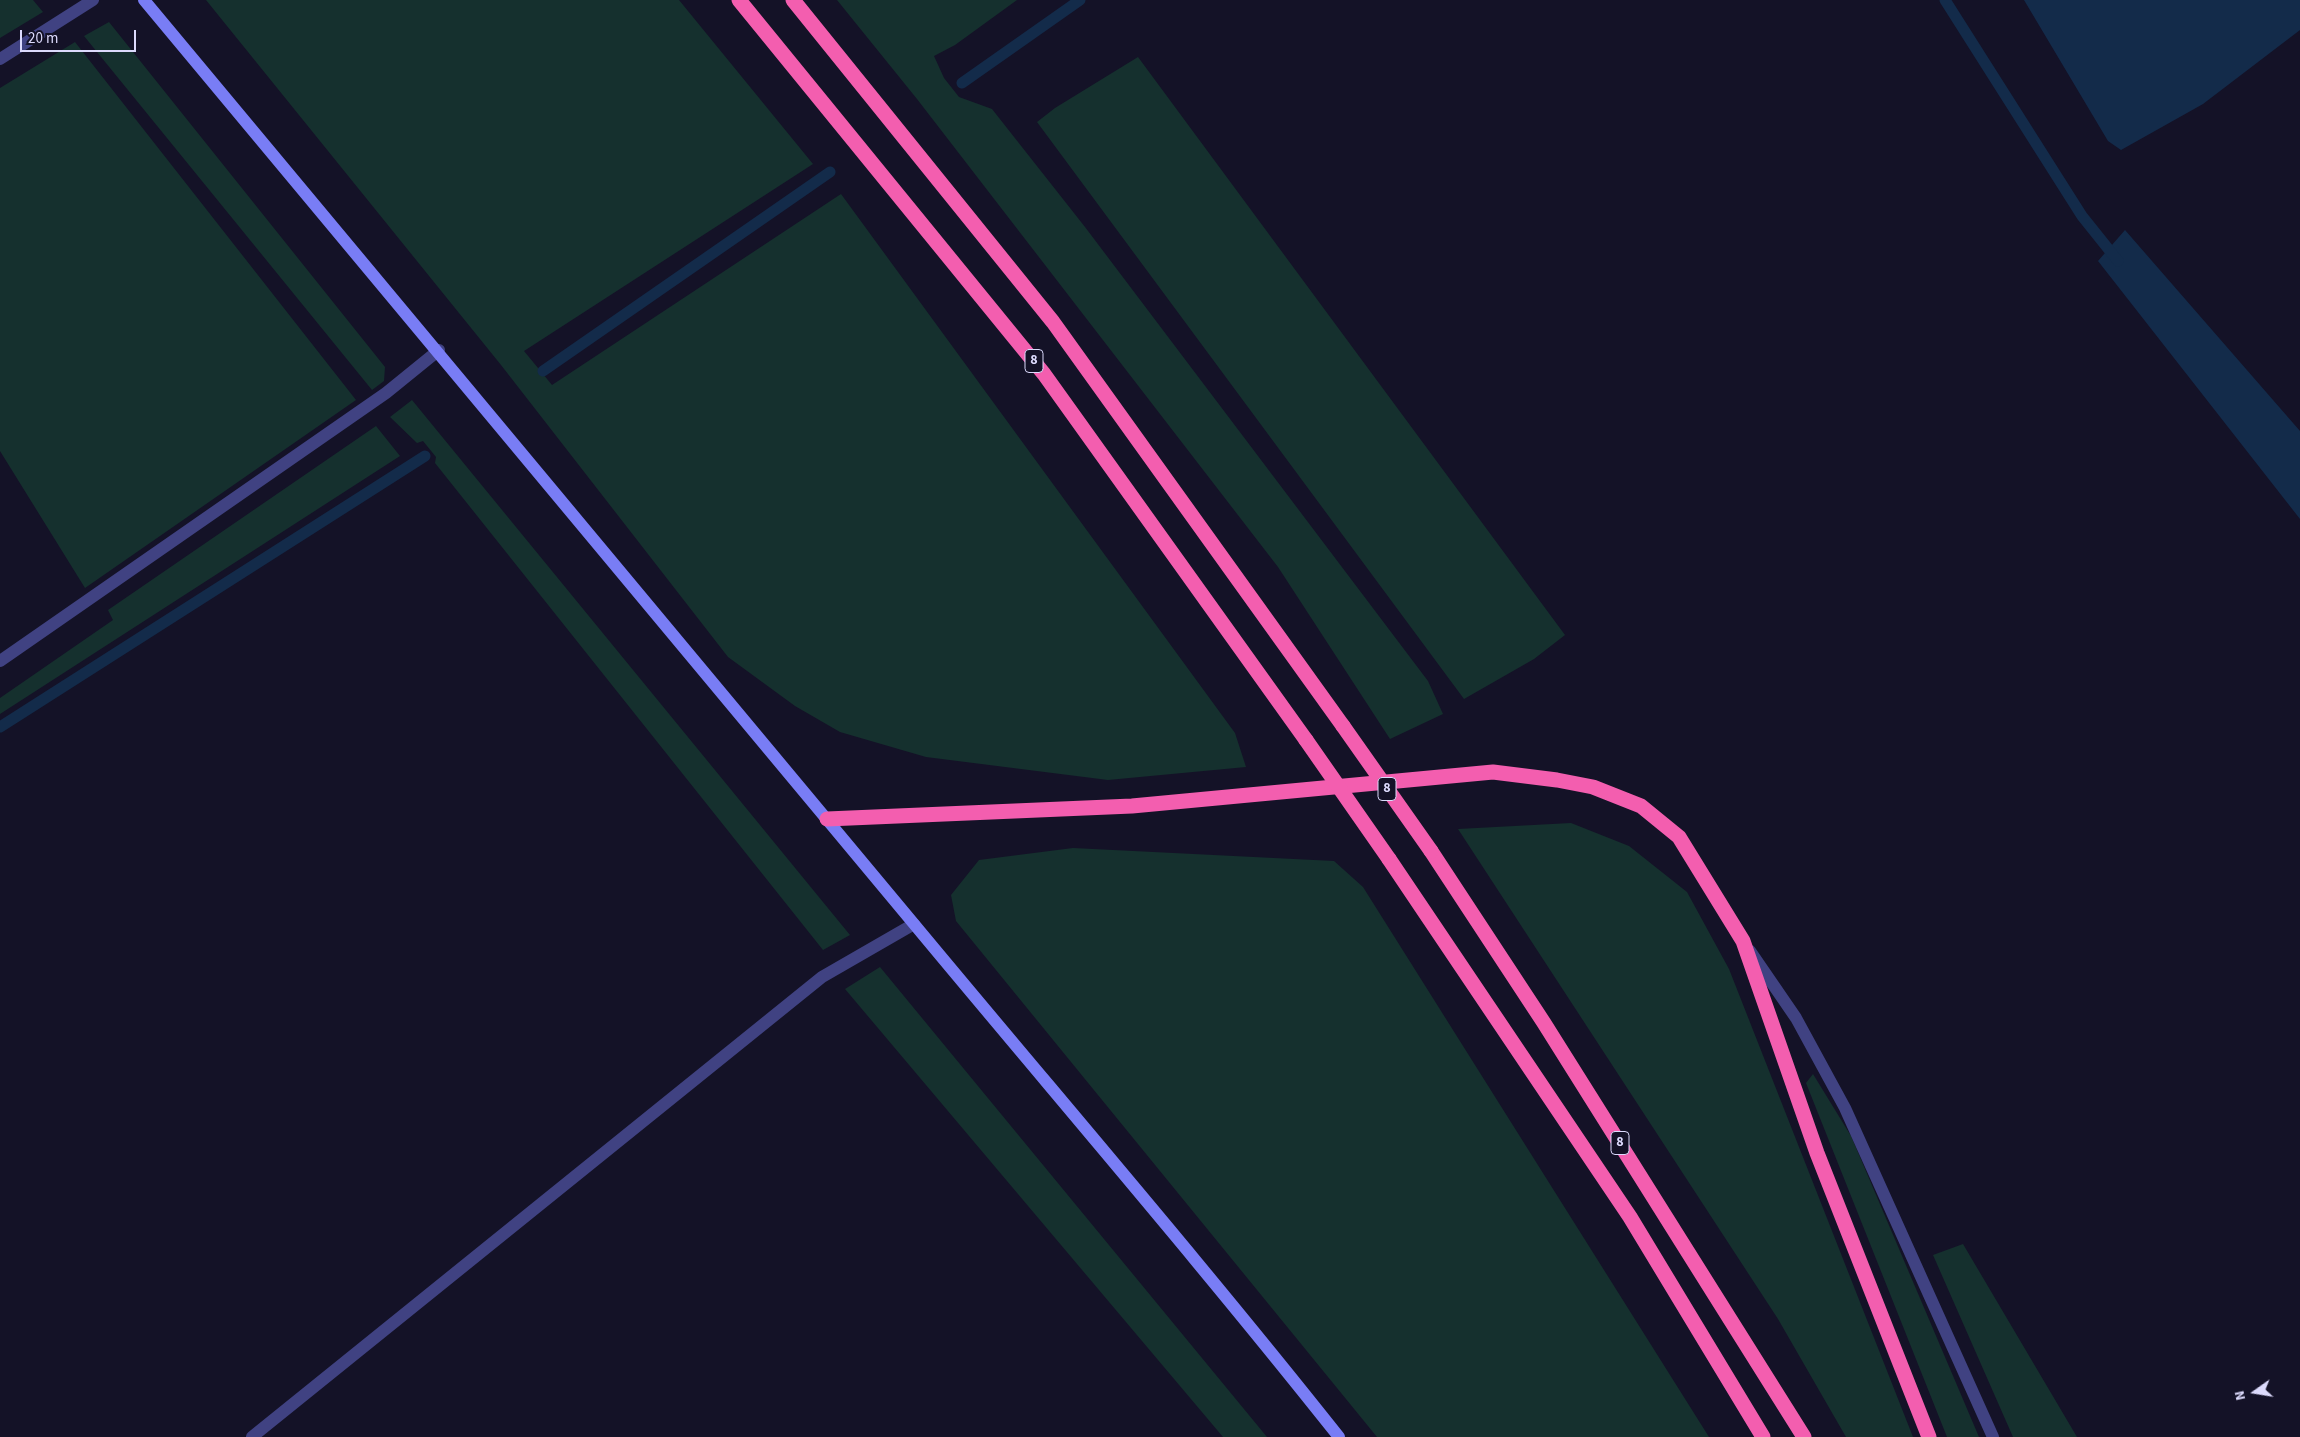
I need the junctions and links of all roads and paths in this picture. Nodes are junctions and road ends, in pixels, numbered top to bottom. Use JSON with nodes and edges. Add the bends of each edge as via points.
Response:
{"nodes":[{"id":1,"x":93,"y":0,"type":"edge"},
{"id":2,"x":144,"y":0,"type":"edge"},
{"id":3,"x":740,"y":0,"type":"edge"},
{"id":4,"x":793,"y":0,"type":"edge"},
{"id":5,"x":0,"y":58,"type":"edge"},
{"id":6,"x":439,"y":350,"type":"junction"},
{"id":7,"x":0,"y":661,"type":"edge"},
{"id":8,"x":828,"y":819,"type":"junction"},
{"id":9,"x":914,"y":924,"type":"junction"},
{"id":10,"x":1742,"y":941,"type":"junction"},
{"id":11,"x":252,"y":1437,"type":"edge"},
{"id":12,"x":1339,"y":1437,"type":"edge"},
{"id":13,"x":1763,"y":1437,"type":"edge"},
{"id":14,"x":1804,"y":1437,"type":"edge"},
{"id":15,"x":1929,"y":1437,"type":"edge"},
{"id":16,"x":1994,"y":1437,"type":"edge"}],
"edges":[{"from":1,"to":5,"type":"street"},
{"from":2,"to":6,"type":"main road"},
{"from":3,"to":13,"type":"highway","number":"8","bridge":true,"via":[[1044,374],[1306,740],[1630,1217]]},
{"from":4,"to":14,"type":"highway","number":"8","bridge":true,"via":[[1053,322],[1344,726],[1544,1023]]},
{"from":6,"to":7,"type":"street","via":[[386,393]]},
{"from":6,"to":8,"type":"main road"},
{"from":8,"to":9,"type":"main road"},
{"from":8,"to":10,"type":"highway","via":[[1132,806],[1493,772],[1557,780],[1592,787],[1641,806],[1680,837]]},
{"from":9,"to":11,"type":"street","via":[[822,978]]},
{"from":9,"to":12,"type":"main road","via":[[1258,1335]]},
{"from":10,"to":15,"type":"highway","via":[[1817,1153]]},
{"from":10,"to":16,"type":"street","via":[[1796,1018],[1845,1108]]}]}
